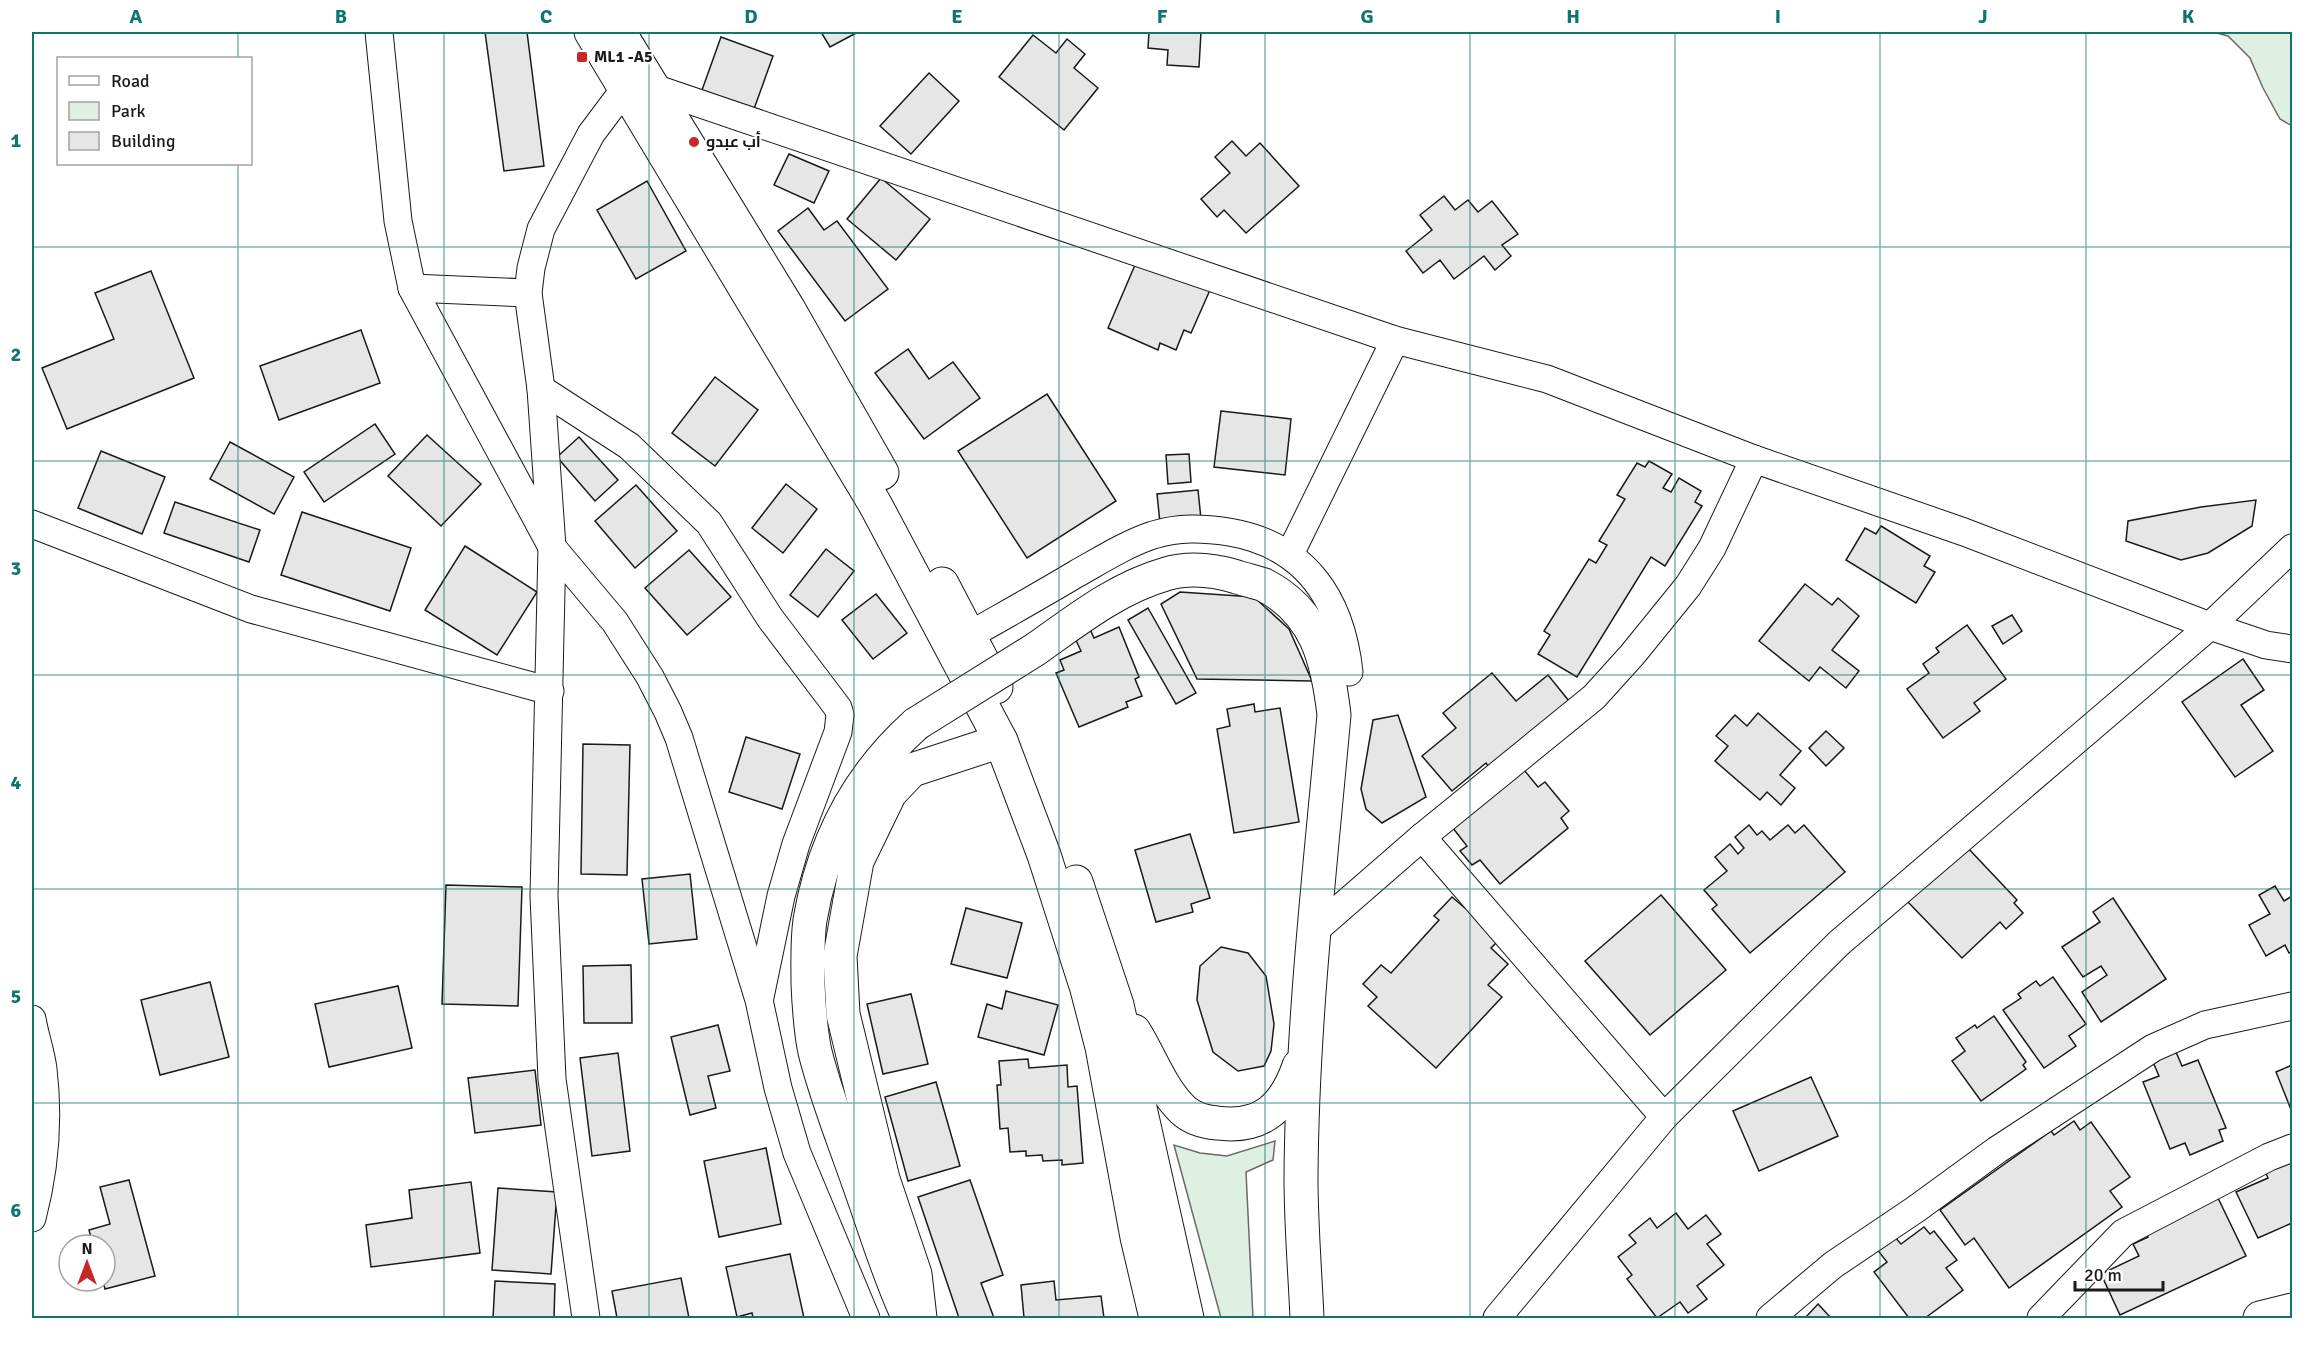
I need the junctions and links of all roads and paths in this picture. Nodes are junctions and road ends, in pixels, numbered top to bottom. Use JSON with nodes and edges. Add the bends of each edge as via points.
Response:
{"nodes":[{"id":1,"x":379,"y":32,"type":"edge"},
{"id":2,"x":614,"y":32,"type":"edge"},
{"id":3,"x":639,"y":89,"type":"junction"},
{"id":4,"x":412,"y":288,"type":"junction"},
{"id":5,"x":528,"y":293,"type":"junction"},
{"id":6,"x":1395,"y":340,"type":"junction"},
{"id":7,"x":541,"y":389,"type":"junction"},
{"id":8,"x":1754,"y":459,"type":"junction"},
{"id":9,"x":32,"y":524,"type":"edge"},
{"id":10,"x":552,"y":547,"type":"junction"},
{"id":11,"x":2292,"y":548,"type":"edge"},
{"id":12,"x":1290,"y":554,"type":"junction"},
{"id":13,"x":2210,"y":626,"type":"junction"},
{"id":14,"x":970,"y":635,"type":"junction"},
{"id":15,"x":2292,"y":649,"type":"edge"},
{"id":16,"x":1349,"y":672,"type":"dead end"},
{"id":17,"x":550,"y":691,"type":"junction"},
{"id":18,"x":1001,"y":741,"type":"junction"},
{"id":19,"x":1422,"y":837,"type":"junction"},
{"id":20,"x":1314,"y":931,"type":"junction"},
{"id":21,"x":759,"y":1000,"type":"junction"},
{"id":22,"x":1117,"y":1005,"type":"junction"},
{"id":23,"x":2292,"y":1006,"type":"edge"},
{"id":24,"x":32,"y":1019,"type":"edge"},
{"id":25,"x":1306,"y":1035,"type":"junction"},
{"id":26,"x":1664,"y":1117,"type":"junction"},
{"id":27,"x":2292,"y":1148,"type":"edge"},
{"id":28,"x":32,"y":1218,"type":"edge"},
{"id":29,"x":2292,"y":1310,"type":"edge"},
{"id":30,"x":910,"y":1313,"type":"edge"},
{"id":31,"x":586,"y":1318,"type":"edge"},
{"id":32,"x":866,"y":1318,"type":"edge"},
{"id":33,"x":1156,"y":1318,"type":"edge"},
{"id":34,"x":1186,"y":1318,"type":"edge"},
{"id":35,"x":1307,"y":1318,"type":"edge"},
{"id":36,"x":1497,"y":1318,"type":"edge"},
{"id":37,"x":1770,"y":1318,"type":"edge"},
{"id":38,"x":2041,"y":1318,"type":"edge"},
{"id":39,"x":2260,"y":1318,"type":"edge"}],
"edges":[{"from":1,"to":4,"type":"street","via":[[398,220]]},
{"from":2,"to":3,"type":"highway"},
{"from":3,"to":5,"type":"street","via":[[591,134],[541,229]]},
{"from":3,"to":6,"type":"street"},
{"from":3,"to":14,"type":"highway","via":[[788,308]]},
{"from":3,"to":18,"type":"highway","via":[[875,504]]},
{"from":4,"to":5,"type":"street"},
{"from":4,"to":10,"type":"street"},
{"from":5,"to":7,"type":"street"},
{"from":6,"to":8,"type":"street","via":[[1547,379]]},
{"from":6,"to":12,"type":"street"},
{"from":7,"to":10,"type":"street"},
{"from":7,"to":21,"type":"street","via":[[629,446],[709,523],[770,618],[840,715],[838,732],[793,854]]},
{"from":8,"to":13,"type":"street","via":[[1964,532]]},
{"from":8,"to":19,"type":"street","via":[[1712,548],[1688,586],[1632,655],[1594,697]]},
{"from":9,"to":17,"type":"street","via":[[251,609]]},
{"from":10,"to":17,"type":"street"},
{"from":10,"to":21,"type":"street","via":[[615,622],[668,712]]},
{"from":11,"to":13,"type":"street"},
{"from":12,"to":14,"type":"street","via":[[1238,534],[1213,529],[1173,530],[1129,545]]},
{"from":12,"to":16,"type":"street","via":[[1327,598],[1346,645]]},
{"from":13,"to":15,"type":"street","via":[[2266,645]]},
{"from":13,"to":26,"type":"street","via":[[1839,944]]},
{"from":14,"to":22,"type":"highway","via":[[1022,739],[1048,802]]},
{"from":17,"to":31,"type":"street","via":[[544,896],[552,1079]]},
{"from":18,"to":30,"type":"highway","via":[[912,770],[890,793],[857,861],[840,956],[843,1014],[883,1179],[915,1274]]},
{"from":18,"to":33,"type":"highway","via":[[1044,855],[1087,989]]},
{"from":19,"to":20,"type":"street"},
{"from":19,"to":26,"type":"street"},
{"from":20,"to":25,"type":"highway"},
{"from":20,"to":30,"type":"highway","bridge":true,"via":[[1334,715],[1330,676],[1312,629],[1291,605],[1263,585],[1194,569],[1145,581],[1111,597],[916,724],[890,747],[853,800],[826,859],[810,920],[809,1010],[827,1094]]},
{"from":21,"to":32,"type":"street","via":[[797,1153]]},
{"from":22,"to":25,"type":"highway","via":[[1170,1093],[1191,1116],[1205,1122],[1238,1126],[1270,1113],[1288,1092]]},
{"from":22,"to":34,"type":"highway"},
{"from":23,"to":37,"type":"street","via":[[2205,1025],[2153,1048],[1997,1150],[1833,1265]]},
{"from":24,"to":28,"type":"street","via":[[43,1067],[46,1112]]},
{"from":25,"to":35,"type":"highway","via":[[1301,1180]]},
{"from":26,"to":36,"type":"street"},
{"from":27,"to":38,"type":"street","via":[[2123,1233]]},
{"from":29,"to":39,"type":"highway"}]}
